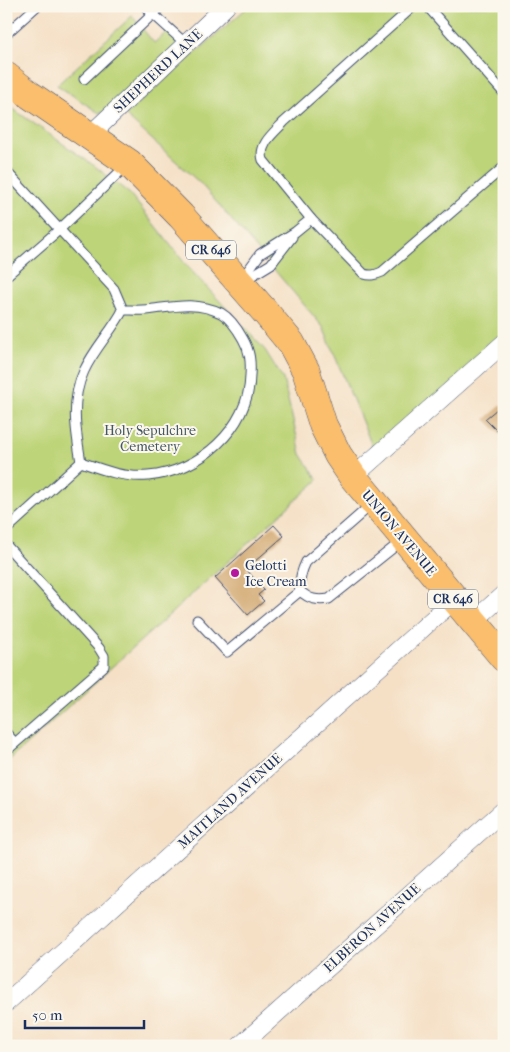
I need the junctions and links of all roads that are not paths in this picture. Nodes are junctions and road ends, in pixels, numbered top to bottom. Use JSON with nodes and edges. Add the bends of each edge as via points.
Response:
{"nodes":[{"id":1,"x":37,"y":6,"type":"edge"},
{"id":2,"x":145,"y":6,"type":"edge"},
{"id":3,"x":161,"y":6,"type":"edge"},
{"id":4,"x":226,"y":6,"type":"edge"},
{"id":5,"x":414,"y":6,"type":"edge"},
{"id":6,"x":428,"y":6,"type":"edge"},
{"id":7,"x":153,"y":14,"type":"junction"},
{"id":8,"x":6,"y":34,"type":"edge"},
{"id":9,"x":186,"y":44,"type":"junction"},
{"id":10,"x":6,"y":76,"type":"edge"},
{"id":11,"x":84,"y":79,"type":"dead end"},
{"id":12,"x":504,"y":94,"type":"edge"},
{"id":13,"x":89,"y":136,"type":"junction"},
{"id":14,"x":129,"y":163,"type":"junction"},
{"id":15,"x":504,"y":167,"type":"edge"},
{"id":16,"x":6,"y":170,"type":"edge"},
{"id":17,"x":312,"y":218,"type":"junction"},
{"id":18,"x":60,"y":229,"type":"junction"},
{"id":19,"x":295,"y":232,"type":"junction"},
{"id":20,"x":6,"y":276,"type":"edge"},
{"id":21,"x":240,"y":282,"type":"junction"},
{"id":22,"x":123,"y":310,"type":"junction"},
{"id":23,"x":504,"y":343,"type":"edge"},
{"id":24,"x":82,"y":462,"type":"junction"},
{"id":25,"x":352,"y":477,"type":"junction"},
{"id":26,"x":374,"y":502,"type":"junction"},
{"id":27,"x":6,"y":530,"type":"edge"},
{"id":28,"x":404,"y":539,"type":"junction"},
{"id":29,"x":6,"y":545,"type":"edge"},
{"id":30,"x":300,"y":591,"type":"junction"},
{"id":31,"x":504,"y":594,"type":"edge"},
{"id":32,"x":454,"y":600,"type":"junction"},
{"id":33,"x":197,"y":620,"type":"dead end"},
{"id":34,"x":473,"y":622,"type":"junction"},
{"id":35,"x":504,"y":658,"type":"edge"},
{"id":36,"x":6,"y":733,"type":"edge"},
{"id":37,"x":15,"y":743,"type":"junction"},
{"id":38,"x":6,"y":752,"type":"edge"},
{"id":39,"x":504,"y":810,"type":"edge"},
{"id":40,"x":6,"y":1003,"type":"edge"},
{"id":41,"x":240,"y":1046,"type":"edge"}],
"edges":[{"from":1,"to":8,"type":"lane"},
{"from":2,"to":7,"type":"lane"},
{"from":3,"to":7,"type":"lane"},
{"from":4,"to":9,"type":"street","name":"SHEPHERD LANE"},
{"from":5,"to":17,"type":"lane","via":[[284,122],[263,146],[263,160]]},
{"from":6,"to":12,"type":"lane"},
{"from":7,"to":9,"type":"lane"},
{"from":7,"to":11,"type":"lane"},
{"from":9,"to":13,"type":"street","name":"SHEPHERD LANE"},
{"from":10,"to":13,"type":"main road","number":"CR 646"},
{"from":13,"to":14,"type":"main road","number":"CR 646"},
{"from":14,"to":18,"type":"lane"},
{"from":14,"to":21,"type":"main road","number":"CR 646"},
{"from":15,"to":17,"type":"lane","via":[[376,275],[364,274]]},
{"from":16,"to":18,"type":"lane"},
{"from":17,"to":19,"type":"lane"},
{"from":18,"to":20,"type":"lane"},
{"from":18,"to":22,"type":"lane","via":[[114,288]]},
{"from":19,"to":21,"type":"lane","via":[[260,254]]},
{"from":19,"to":21,"type":"lane","via":[[271,264]]},
{"from":21,"to":25,"type":"main road","number":"CR 646","via":[[291,343],[306,371],[323,425]]},
{"from":22,"to":24,"type":"lane","via":[[97,349],[78,389],[74,423]]},
{"from":22,"to":24,"type":"lane","via":[[194,305],[222,314],[237,329],[247,346],[251,362],[250,385],[234,426],[217,446],[192,463],[148,476],[126,476]]},
{"from":23,"to":25,"type":"street"},
{"from":24,"to":27,"type":"lane"},
{"from":25,"to":26,"type":"main road","name":"UNION AVENUE","number":"CR 646"},
{"from":26,"to":28,"type":"main road","name":"UNION AVENUE","number":"CR 646"},
{"from":26,"to":30,"type":"lane","via":[[306,562],[301,572]]},
{"from":28,"to":30,"type":"lane","via":[[329,599],[318,601]]},
{"from":28,"to":32,"type":"main road","name":"UNION AVENUE","number":"CR 646"},
{"from":29,"to":37,"type":"lane","via":[[104,656],[104,666]]},
{"from":30,"to":33,"type":"lane","via":[[227,652]]},
{"from":31,"to":34,"type":"street"},
{"from":32,"to":34,"type":"main road","name":"UNION AVENUE","number":"CR 646"},
{"from":32,"to":40,"type":"street","name":"MAITLAND AVENUE"},
{"from":34,"to":35,"type":"main road","name":"UNION AVENUE","number":"CR 646"},
{"from":36,"to":37,"type":"lane"},
{"from":37,"to":38,"type":"lane"},
{"from":39,"to":41,"type":"street","name":"ELBERON AVENUE"}]}
